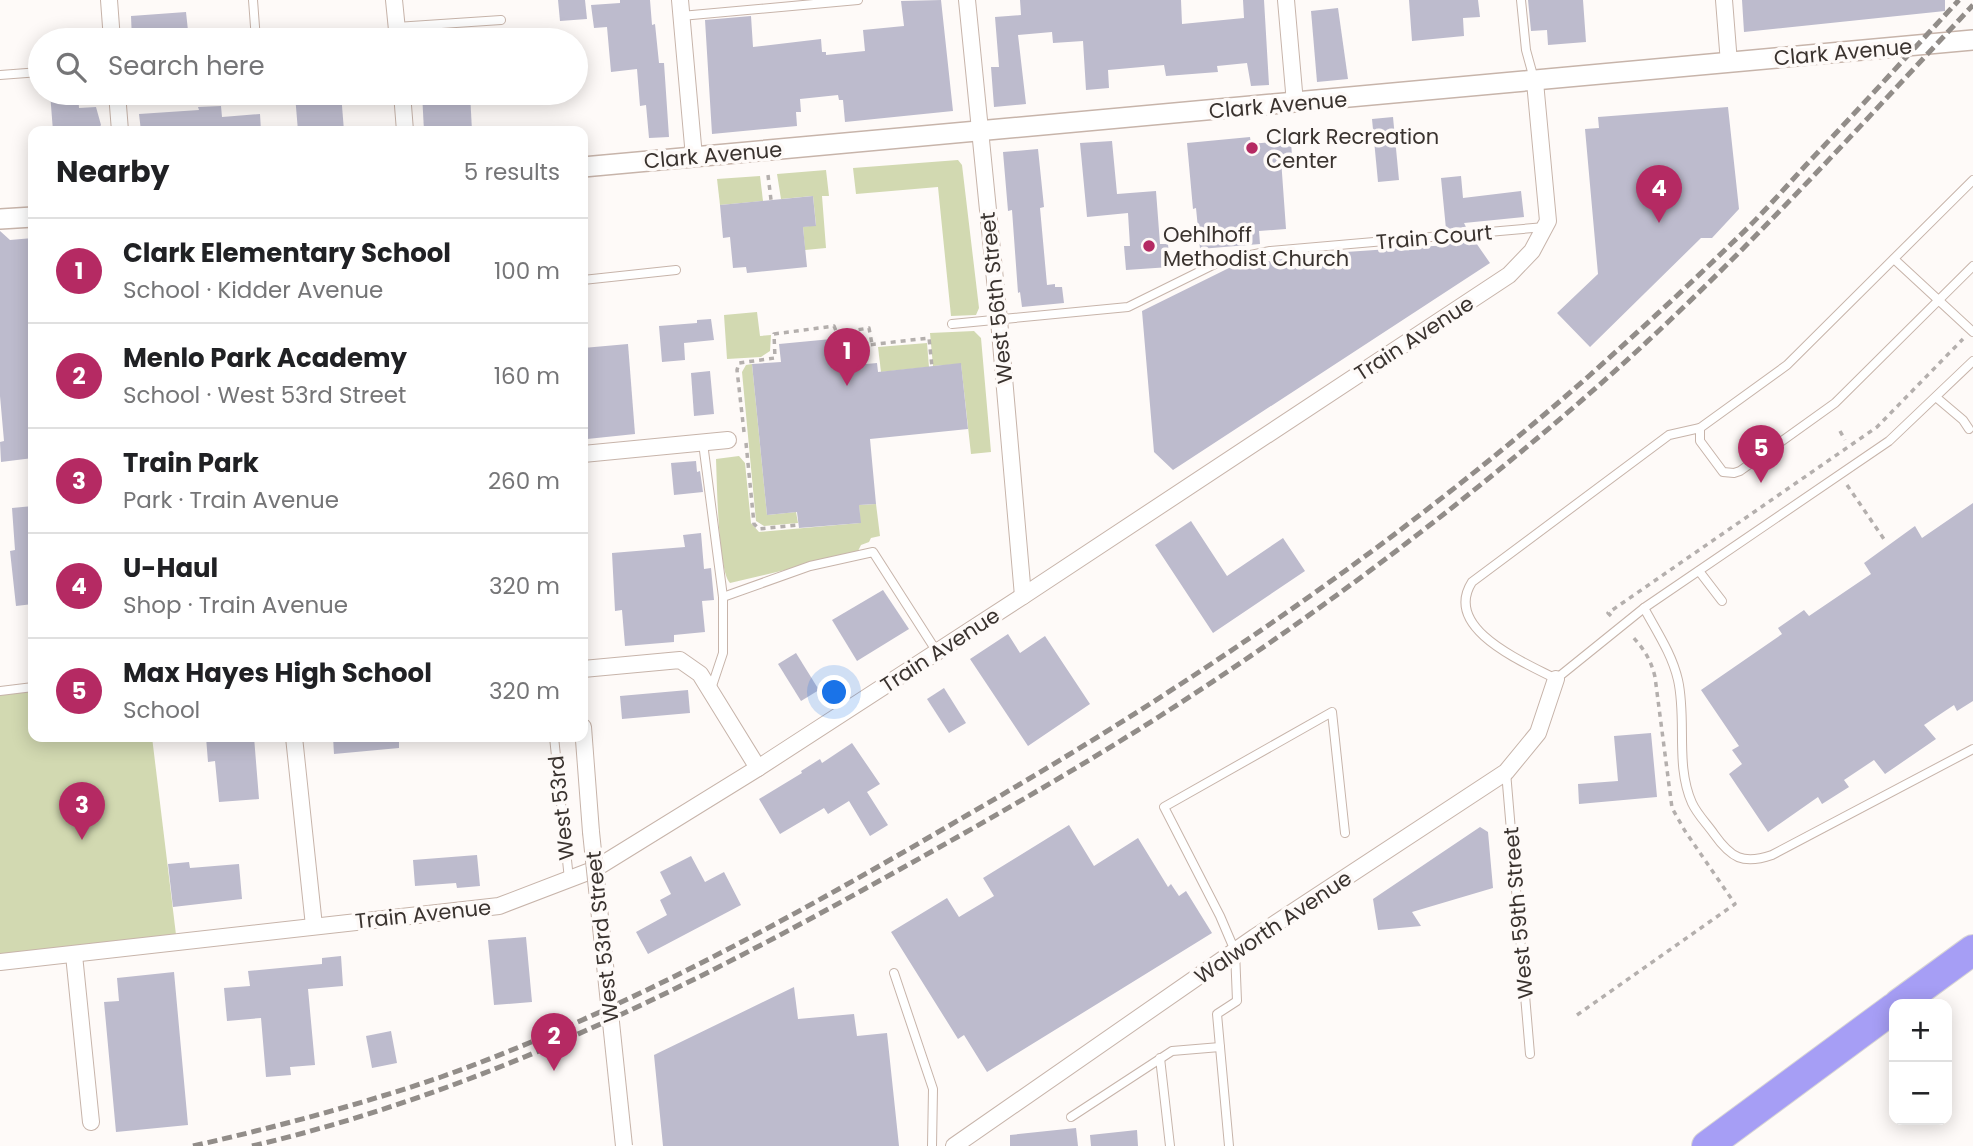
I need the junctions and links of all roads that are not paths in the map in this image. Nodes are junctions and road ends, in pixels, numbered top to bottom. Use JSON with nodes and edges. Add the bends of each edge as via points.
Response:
{"nodes":[{"id":1,"x":109,"y":0,"type":"edge"},
{"id":2,"x":253,"y":0,"type":"edge"},
{"id":3,"x":394,"y":0,"type":"edge"},
{"id":4,"x":858,"y":0,"type":"edge"},
{"id":5,"x":967,"y":0,"type":"edge"},
{"id":6,"x":1286,"y":0,"type":"edge"},
{"id":7,"x":1521,"y":0,"type":"edge"},
{"id":8,"x":1724,"y":0,"type":"edge"},
{"id":9,"x":823,"y":1,"type":"edge"},
{"id":10,"x":681,"y":8,"type":"edge"},
{"id":11,"x":501,"y":20,"type":"dead end"},
{"id":12,"x":111,"y":28,"type":"edge"},
{"id":13,"x":255,"y":28,"type":"edge"},
{"id":14,"x":396,"y":28,"type":"edge"},
{"id":15,"x":442,"y":28,"type":"edge"},
{"id":16,"x":1973,"y":40,"type":"edge"},
{"id":17,"x":1729,"y":64,"type":"junction"},
{"id":18,"x":28,"y":73,"type":"edge"},
{"id":19,"x":0,"y":75,"type":"edge"},
{"id":20,"x":1535,"y":82,"type":"junction"},
{"id":21,"x":1294,"y":103,"type":"junction"},
{"id":22,"x":118,"y":105,"type":"edge"},
{"id":23,"x":403,"y":105,"type":"edge"},
{"id":24,"x":120,"y":126,"type":"edge"},
{"id":25,"x":405,"y":126,"type":"edge"},
{"id":26,"x":978,"y":132,"type":"junction"},
{"id":27,"x":694,"y":157,"type":"junction"},
{"id":28,"x":588,"y":167,"type":"edge"},
{"id":29,"x":1973,"y":180,"type":"edge"},
{"id":30,"x":28,"y":217,"type":"edge"},
{"id":31,"x":0,"y":219,"type":"edge"},
{"id":32,"x":1545,"y":227,"type":"junction"},
{"id":33,"x":1894,"y":259,"type":"junction"},
{"id":34,"x":1973,"y":266,"type":"edge"},
{"id":35,"x":676,"y":270,"type":"dead end"},
{"id":36,"x":588,"y":279,"type":"edge"},
{"id":37,"x":1938,"y":301,"type":"junction"},
{"id":38,"x":999,"y":320,"type":"junction"},
{"id":39,"x":952,"y":324,"type":"dead end"},
{"id":40,"x":1973,"y":332,"type":"edge"},
{"id":41,"x":1973,"y":361,"type":"edge"},
{"id":42,"x":1937,"y":398,"type":"junction"},
{"id":43,"x":1700,"y":428,"type":"junction"},
{"id":44,"x":1969,"y":429,"type":"dead end"},
{"id":45,"x":728,"y":440,"type":"dead end"},
{"id":46,"x":703,"y":443,"type":"junction"},
{"id":47,"x":588,"y":454,"type":"edge"},
{"id":48,"x":1699,"y":570,"type":"junction"},
{"id":49,"x":1023,"y":596,"type":"junction"},
{"id":50,"x":723,"y":597,"type":"junction"},
{"id":51,"x":1722,"y":601,"type":"dead end"},
{"id":52,"x":1644,"y":608,"type":"junction"},
{"id":53,"x":937,"y":652,"type":"junction"},
{"id":54,"x":588,"y":669,"type":"edge"},
{"id":55,"x":1556,"y":679,"type":"junction"},
{"id":56,"x":28,"y":688,"type":"edge"},
{"id":57,"x":0,"y":691,"type":"edge"},
{"id":58,"x":710,"y":691,"type":"junction"},
{"id":59,"x":295,"y":742,"type":"edge"},
{"id":60,"x":555,"y":742,"type":"edge"},
{"id":61,"x":584,"y":742,"type":"edge"},
{"id":62,"x":1973,"y":749,"type":"edge"},
{"id":63,"x":758,"y":768,"type":"junction"},
{"id":64,"x":1506,"y":772,"type":"junction"},
{"id":65,"x":1345,"y":833,"type":"dead end"},
{"id":66,"x":569,"y":879,"type":"junction"},
{"id":67,"x":314,"y":926,"type":"junction"},
{"id":68,"x":1973,"y":950,"type":"edge"},
{"id":69,"x":1235,"y":951,"type":"junction"},
{"id":70,"x":74,"y":956,"type":"junction"},
{"id":71,"x":0,"y":962,"type":"edge"},
{"id":72,"x":894,"y":973,"type":"dead end"},
{"id":73,"x":1906,"y":999,"type":"edge"},
{"id":74,"x":1889,"y":1012,"type":"edge"},
{"id":75,"x":1220,"y":1047,"type":"junction"},
{"id":76,"x":1530,"y":1054,"type":"dead end"},
{"id":77,"x":1160,"y":1058,"type":"junction"},
{"id":78,"x":1070,"y":1117,"type":"dead end"},
{"id":79,"x":91,"y":1122,"type":"dead end"},
{"id":80,"x":624,"y":1146,"type":"edge"},
{"id":81,"x":932,"y":1146,"type":"edge"},
{"id":82,"x":954,"y":1146,"type":"edge"},
{"id":83,"x":1170,"y":1146,"type":"edge"},
{"id":84,"x":1230,"y":1146,"type":"edge"},
{"id":85,"x":1707,"y":1146,"type":"edge"}],
"edges":[{"from":1,"to":12,"type":"street"},
{"from":2,"to":13,"type":"lane"},
{"from":3,"to":14,"type":"street"},
{"from":4,"to":9,"type":"lane"},
{"from":5,"to":26,"type":"street","name":"West 56th Street"},
{"from":6,"to":21,"type":"street"},
{"from":7,"to":20,"type":"lane"},
{"from":8,"to":17,"type":"street"},
{"from":9,"to":10,"type":"lane"},
{"from":10,"to":27,"type":"street"},
{"from":11,"to":15,"type":"lane"},
{"from":16,"to":17,"type":"street","name":"Clark Avenue"},
{"from":17,"to":20,"type":"street","name":"Clark Avenue"},
{"from":18,"to":19,"type":"lane"},
{"from":20,"to":21,"type":"street","name":"Clark Avenue"},
{"from":20,"to":32,"type":"street"},
{"from":21,"to":26,"type":"street","name":"Clark Avenue"},
{"from":22,"to":24,"type":"street"},
{"from":23,"to":25,"type":"street"},
{"from":26,"to":27,"type":"street","name":"Clark Avenue"},
{"from":26,"to":38,"type":"street","name":"West 56th Street"},
{"from":27,"to":28,"type":"street","name":"Clark Avenue"},
{"from":29,"to":33,"type":"lane"},
{"from":30,"to":31,"type":"street"},
{"from":32,"to":38,"type":"lane","name":"Train Court","via":[[1234,257],[1128,307]]},
{"from":32,"to":49,"type":"street","name":"Train Avenue","via":[[1532,251],[1509,275]]},
{"from":33,"to":37,"type":"lane"},
{"from":33,"to":43,"type":"lane","via":[[1787,365]]},
{"from":34,"to":37,"type":"lane"},
{"from":35,"to":36,"type":"lane"},
{"from":37,"to":40,"type":"lane"},
{"from":37,"to":43,"type":"lane","via":[[1835,403],[1740,471],[1723,472],[1700,441]]},
{"from":38,"to":39,"type":"lane","name":"Train Court"},
{"from":38,"to":49,"type":"street","name":"West 56th Street"},
{"from":41,"to":42,"type":"lane"},
{"from":42,"to":44,"type":"lane"},
{"from":42,"to":48,"type":"lane","via":[[1889,441]]},
{"from":43,"to":55,"type":"lane","via":[[1669,435],[1472,582],[1466,592],[1467,614],[1476,628],[1501,650]]},
{"from":45,"to":46,"type":"street"},
{"from":46,"to":47,"type":"street"},
{"from":46,"to":50,"type":"lane"},
{"from":48,"to":51,"type":"lane"},
{"from":48,"to":52,"type":"lane"},
{"from":49,"to":53,"type":"street","name":"Train Avenue"},
{"from":50,"to":53,"type":"lane","via":[[810,566],[873,552]]},
{"from":50,"to":58,"type":"lane","via":[[723,653]]},
{"from":52,"to":55,"type":"lane"},
{"from":52,"to":62,"type":"lane","via":[[1673,659],[1692,803],[1731,855],[1758,860],[1772,855]]},
{"from":53,"to":63,"type":"street","name":"Train Avenue"},
{"from":54,"to":58,"type":"street","via":[[680,660],[700,674]]},
{"from":55,"to":64,"type":"street","name":"Walworth Avenue","via":[[1538,733]]},
{"from":56,"to":57,"type":"lane"},
{"from":58,"to":63,"type":"street"},
{"from":59,"to":67,"type":"street"},
{"from":60,"to":66,"type":"lane","name":"West 53rd"},
{"from":61,"to":80,"type":"street","name":"West 53rd Street","bridge":true},
{"from":63,"to":66,"type":"street","name":"Train Avenue","via":[[593,870]]},
{"from":64,"to":69,"type":"street","name":"Walworth Avenue"},
{"from":64,"to":76,"type":"lane","name":"West 59th Street"},
{"from":65,"to":69,"type":"lane","via":[[1332,712],[1164,807]]},
{"from":66,"to":67,"type":"street","name":"Train Avenue","via":[[499,906]]},
{"from":67,"to":70,"type":"street","name":"Train Avenue"},
{"from":68,"to":73,"type":"highway"},
{"from":69,"to":75,"type":"lane","via":[[1237,1001],[1217,1014]]},
{"from":69,"to":82,"type":"street","name":"Walworth Avenue"},
{"from":70,"to":71,"type":"street","name":"Train Avenue"},
{"from":70,"to":79,"type":"street"},
{"from":72,"to":81,"type":"lane","via":[[933,1089]]},
{"from":74,"to":85,"type":"highway"},
{"from":75,"to":77,"type":"lane","via":[[1172,1051]]},
{"from":75,"to":84,"type":"lane"},
{"from":77,"to":78,"type":"lane"},
{"from":77,"to":83,"type":"lane"}]}
